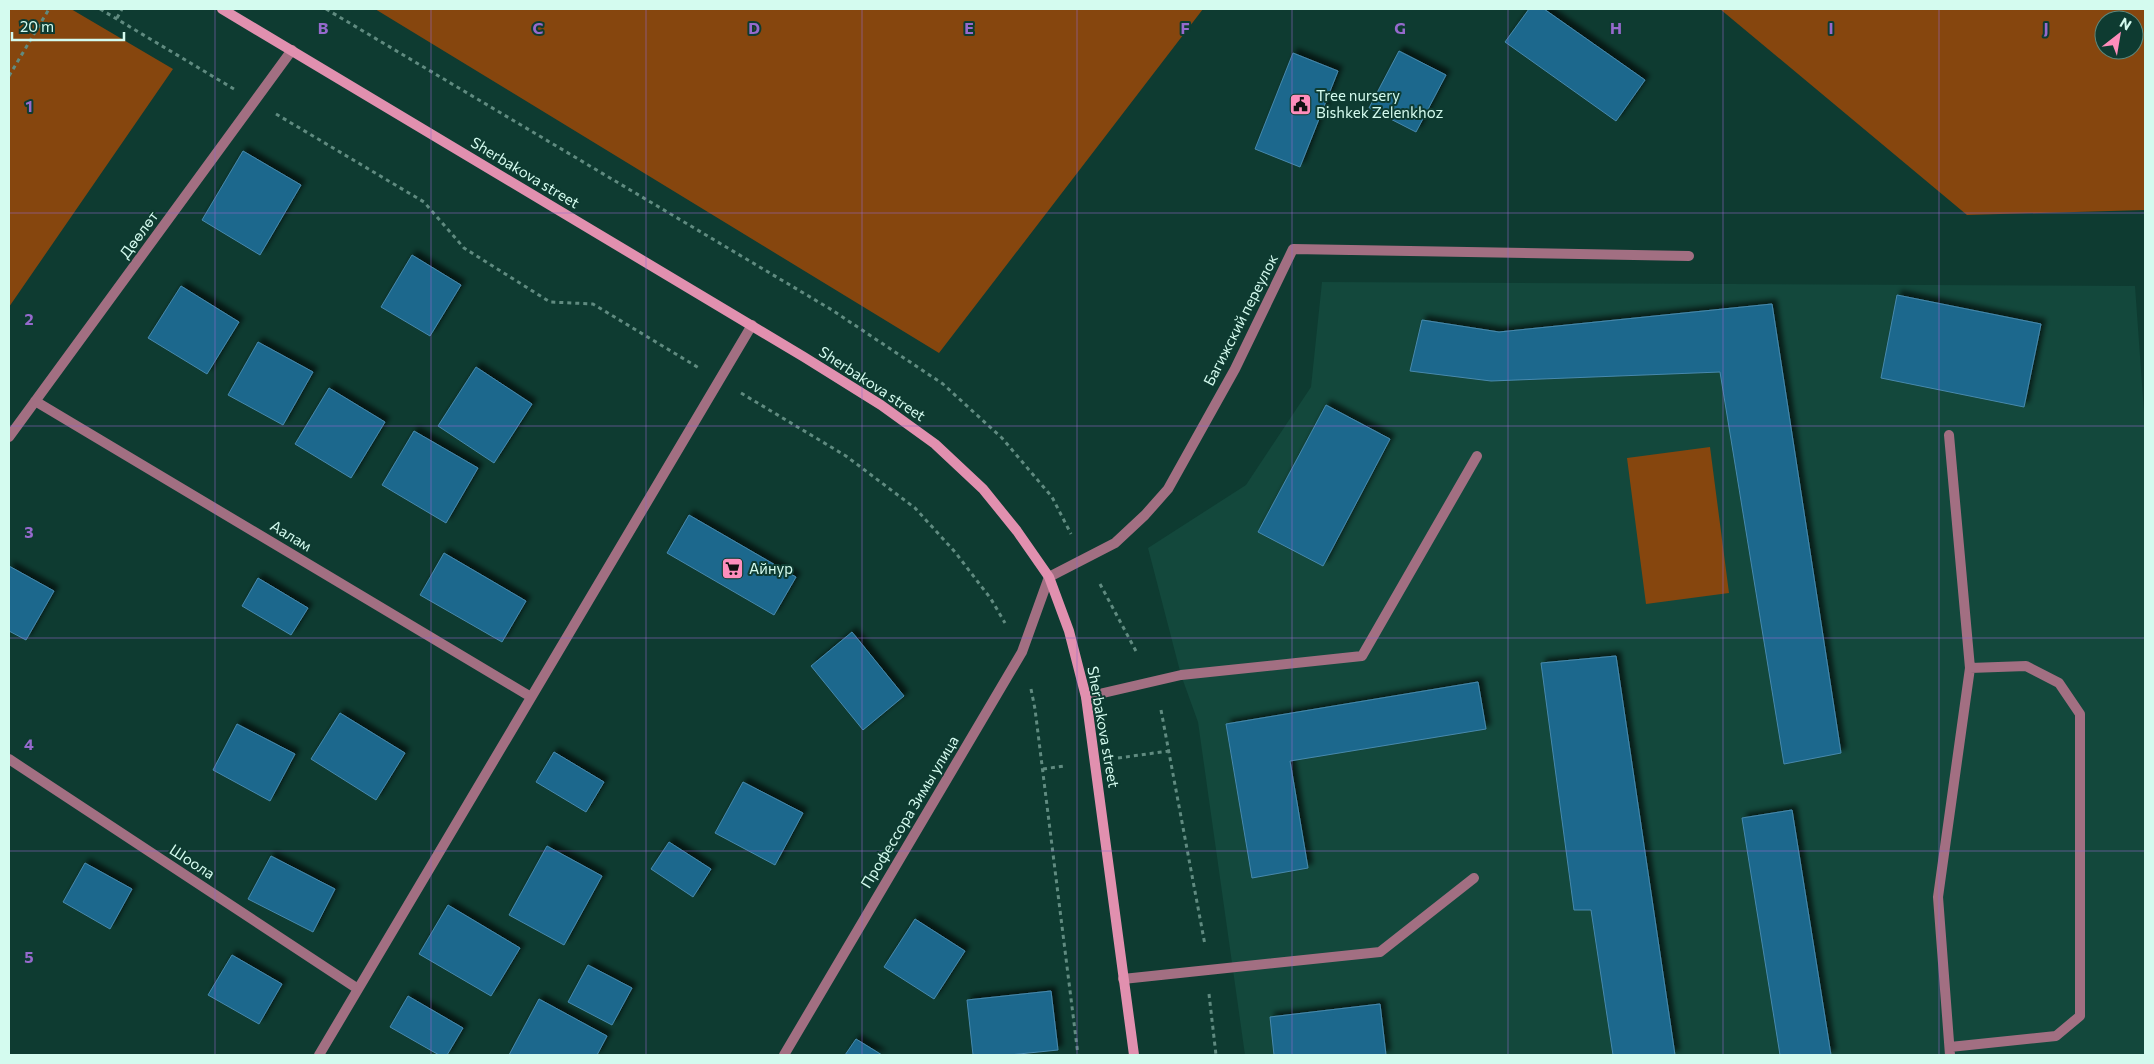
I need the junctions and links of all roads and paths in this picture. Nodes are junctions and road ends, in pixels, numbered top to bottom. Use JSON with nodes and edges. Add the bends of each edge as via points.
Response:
{"nodes":[{"id":1,"x":49,"y":9,"type":"edge"},
{"id":2,"x":122,"y":9,"type":"edge"},
{"id":3,"x":222,"y":9,"type":"edge"},
{"id":4,"x":326,"y":9,"type":"edge"},
{"id":5,"x":116,"y":18,"type":"dead end"},
{"id":6,"x":292,"y":50,"type":"junction"},
{"id":7,"x":9,"y":76,"type":"edge"},
{"id":8,"x":1689,"y":256,"type":"dead end"},
{"id":9,"x":752,"y":326,"type":"junction"},
{"id":10,"x":35,"y":401,"type":"junction"},
{"id":11,"x":1948,"y":435,"type":"dead end"},
{"id":12,"x":9,"y":437,"type":"edge"},
{"id":13,"x":1477,"y":456,"type":"dead end"},
{"id":14,"x":1071,"y":534,"type":"dead end"},
{"id":15,"x":1049,"y":577,"type":"junction"},
{"id":16,"x":1100,"y":584,"type":"dead end"},
{"id":17,"x":1137,"y":653,"type":"dead end"},
{"id":18,"x":1970,"y":668,"type":"junction"},
{"id":19,"x":531,"y":697,"type":"junction"},
{"id":20,"x":1086,"y":697,"type":"junction"},
{"id":21,"x":1161,"y":710,"type":"dead end"},
{"id":22,"x":1169,"y":751,"type":"junction"},
{"id":23,"x":9,"y":759,"type":"edge"},
{"id":24,"x":1113,"y":759,"type":"dead end"},
{"id":25,"x":1064,"y":766,"type":"dead end"},
{"id":26,"x":1042,"y":768,"type":"dead end"},
{"id":27,"x":1474,"y":878,"type":"dead end"},
{"id":28,"x":1205,"y":946,"type":"dead end"},
{"id":29,"x":1123,"y":979,"type":"junction"},
{"id":30,"x":358,"y":990,"type":"junction"},
{"id":31,"x":1208,"y":993,"type":"dead end"},
{"id":32,"x":1950,"y":1051,"type":"edge"},
{"id":33,"x":319,"y":1055,"type":"edge"},
{"id":34,"x":784,"y":1055,"type":"edge"},
{"id":35,"x":1134,"y":1055,"type":"edge"},
{"id":36,"x":1216,"y":1055,"type":"edge"}],
"edges":[{"from":1,"to":7,"type":"path"},
{"from":2,"to":5,"type":"path"},
{"from":3,"to":6,"type":"street","name":"Sherbakova street"},
{"from":4,"to":14,"type":"path","via":[[832,310],[943,384],[1002,438],[1052,497]]},
{"from":6,"to":9,"type":"street","name":"Sherbakova street"},
{"from":6,"to":10,"type":"street","name":"Дөөлөт"},
{"from":8,"to":15,"type":"street","name":"Багижский переулок","via":[[1294,249],[1235,369],[1168,488],[1115,543]]},
{"from":9,"to":15,"type":"street","name":"Sherbakova street","via":[[881,405],[935,444],[983,489],[1018,531]]},
{"from":9,"to":19,"type":"street"},
{"from":10,"to":12,"type":"street","name":"Дөөлөт"},
{"from":10,"to":19,"type":"street","name":"Аалам"},
{"from":11,"to":18,"type":"street"},
{"from":13,"to":20,"type":"street","via":[[1362,656],[1182,675]]},
{"from":15,"to":20,"type":"street","name":"Sherbakova street","via":[[1069,631]]},
{"from":15,"to":34,"type":"street","name":"Профессора Зимы улица","via":[[1022,652]]},
{"from":16,"to":17,"type":"path"},
{"from":18,"to":32,"type":"street","via":[[1938,897]]},
{"from":18,"to":32,"type":"street","via":[[2026,666],[2059,683],[2080,714],[2080,1016],[2056,1036]]},
{"from":19,"to":30,"type":"street"},
{"from":20,"to":29,"type":"street","name":"Sherbakova street"},
{"from":21,"to":22,"type":"path"},
{"from":22,"to":24,"type":"path"},
{"from":22,"to":28,"type":"path"},
{"from":23,"to":30,"type":"street","name":"Шоола"},
{"from":25,"to":26,"type":"path"},
{"from":27,"to":29,"type":"street","via":[[1380,952]]},
{"from":29,"to":35,"type":"street","name":"Sherbakova street"},
{"from":30,"to":33,"type":"street"},
{"from":31,"to":36,"type":"path"}]}
